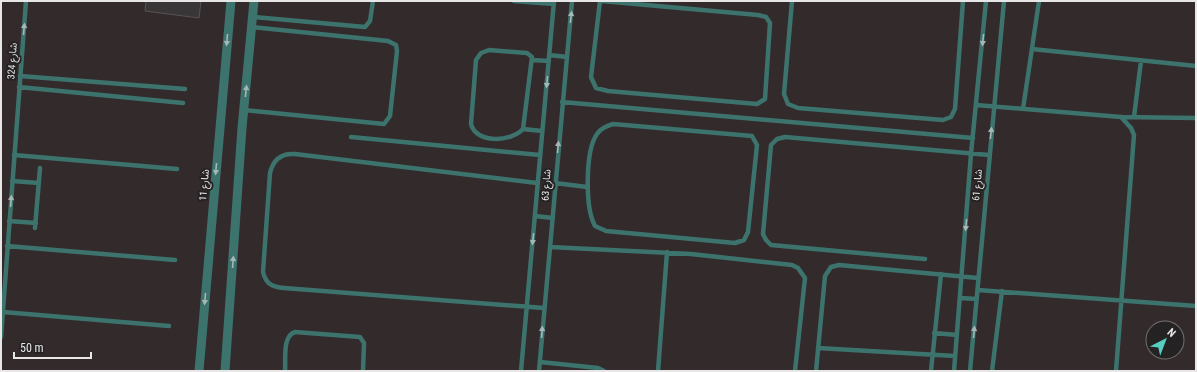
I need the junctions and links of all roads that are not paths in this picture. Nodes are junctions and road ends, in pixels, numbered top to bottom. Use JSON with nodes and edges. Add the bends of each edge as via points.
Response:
{"nodes":[{"id":1,"x":26,"y":1,"type":"edge"},
{"id":2,"x":231,"y":1,"type":"edge"},
{"id":3,"x":254,"y":1,"type":"edge"},
{"id":4,"x":373,"y":1,"type":"edge"},
{"id":5,"x":514,"y":1,"type":"edge"},
{"id":6,"x":572,"y":1,"type":"edge"},
{"id":7,"x":601,"y":1,"type":"edge"},
{"id":8,"x":792,"y":1,"type":"edge"},
{"id":9,"x":963,"y":1,"type":"edge"},
{"id":10,"x":986,"y":1,"type":"edge"},
{"id":11,"x":1004,"y":1,"type":"edge"},
{"id":12,"x":1039,"y":1,"type":"edge"},
{"id":13,"x":538,"y":2,"type":"edge"},
{"id":14,"x":554,"y":2,"type":"edge"},
{"id":15,"x":253,"y":17,"type":"junction"},
{"id":16,"x":252,"y":27,"type":"junction"},
{"id":17,"x":1032,"y":49,"type":"junction"},
{"id":18,"x":549,"y":55,"type":"junction"},
{"id":19,"x":567,"y":57,"type":"junction"},
{"id":20,"x":532,"y":60,"type":"junction"},
{"id":21,"x":549,"y":61,"type":"junction"},
{"id":22,"x":1141,"y":61,"type":"junction"},
{"id":23,"x":1196,"y":66,"type":"edge"},
{"id":24,"x":20,"y":76,"type":"junction"},
{"id":25,"x":19,"y":87,"type":"junction"},
{"id":26,"x":184,"y":90,"type":"dead end"},
{"id":27,"x":562,"y":102,"type":"junction"},
{"id":28,"x":183,"y":103,"type":"dead end"},
{"id":29,"x":976,"y":105,"type":"junction"},
{"id":30,"x":994,"y":106,"type":"junction"},
{"id":31,"x":1023,"y":109,"type":"junction"},
{"id":32,"x":244,"y":110,"type":"junction"},
{"id":33,"x":1121,"y":117,"type":"junction"},
{"id":34,"x":1134,"y":117,"type":"junction"},
{"id":35,"x":1196,"y":118,"type":"edge"},
{"id":36,"x":523,"y":129,"type":"junction"},
{"id":37,"x":542,"y":131,"type":"junction"},
{"id":38,"x":351,"y":138,"type":"dead end"},
{"id":39,"x":973,"y":138,"type":"junction"},
{"id":40,"x":971,"y":154,"type":"junction"},
{"id":41,"x":540,"y":155,"type":"junction"},
{"id":42,"x":989,"y":155,"type":"junction"},
{"id":43,"x":14,"y":156,"type":"junction"},
{"id":44,"x":40,"y":168,"type":"dead end"},
{"id":45,"x":177,"y":169,"type":"dead end"},
{"id":46,"x":12,"y":181,"type":"junction"},
{"id":47,"x":39,"y":183,"type":"junction"},
{"id":48,"x":537,"y":183,"type":"junction"},
{"id":49,"x":555,"y":183,"type":"junction"},
{"id":50,"x":587,"y":186,"type":"junction"},
{"id":51,"x":535,"y":216,"type":"junction"},
{"id":52,"x":553,"y":218,"type":"junction"},
{"id":53,"x":9,"y":221,"type":"junction"},
{"id":54,"x":8,"y":246,"type":"junction"},
{"id":55,"x":550,"y":247,"type":"junction"},
{"id":56,"x":667,"y":252,"type":"junction"},
{"id":57,"x":925,"y":259,"type":"dead end"},
{"id":58,"x":175,"y":260,"type":"dead end"},
{"id":59,"x":941,"y":274,"type":"junction"},
{"id":60,"x":961,"y":276,"type":"junction"},
{"id":61,"x":978,"y":278,"type":"junction"},
{"id":62,"x":978,"y":290,"type":"junction"},
{"id":63,"x":1002,"y":291,"type":"junction"},
{"id":64,"x":960,"y":298,"type":"junction"},
{"id":65,"x":977,"y":299,"type":"junction"},
{"id":66,"x":1122,"y":300,"type":"junction"},
{"id":67,"x":526,"y":306,"type":"junction"},
{"id":68,"x":1196,"y":306,"type":"edge"},
{"id":69,"x":544,"y":308,"type":"junction"},
{"id":70,"x":3,"y":312,"type":"junction"},
{"id":71,"x":170,"y":326,"type":"dead end"},
{"id":72,"x":934,"y":333,"type":"junction"},
{"id":73,"x":957,"y":335,"type":"junction"},
{"id":74,"x":1,"y":337,"type":"edge"},
{"id":75,"x":818,"y":348,"type":"junction"},
{"id":76,"x":932,"y":354,"type":"junction"},
{"id":77,"x":955,"y":356,"type":"junction"},
{"id":78,"x":540,"y":362,"type":"junction"},
{"id":79,"x":199,"y":371,"type":"edge"},
{"id":80,"x":225,"y":371,"type":"edge"},
{"id":81,"x":285,"y":371,"type":"edge"},
{"id":82,"x":363,"y":371,"type":"edge"},
{"id":83,"x":521,"y":371,"type":"edge"},
{"id":84,"x":539,"y":371,"type":"edge"},
{"id":85,"x":604,"y":371,"type":"edge"},
{"id":86,"x":658,"y":371,"type":"edge"},
{"id":87,"x":795,"y":371,"type":"edge"},
{"id":88,"x":816,"y":371,"type":"edge"},
{"id":89,"x":931,"y":371,"type":"edge"},
{"id":90,"x":954,"y":371,"type":"edge"},
{"id":91,"x":970,"y":371,"type":"edge"},
{"id":92,"x":992,"y":371,"type":"edge"},
{"id":93,"x":1116,"y":371,"type":"edge"}],
"edges":[{"from":24,"to":1,"type":"lane","name":"شارع 324","one_way":true},
{"from":2,"to":79,"type":"street","name":"شارع 11","one_way":true},
{"from":3,"to":15,"type":"street"},
{"from":4,"to":15,"type":"lane","via":[[370,21],[365,27]]},
{"from":5,"to":13,"type":"lane"},
{"from":19,"to":6,"type":"lane","name":"شارع 63","one_way":true},
{"from":7,"to":7,"type":"lane","via":[[591,77],[596,88],[757,104],[765,99],[770,28],[766,17]]},
{"from":8,"to":9,"type":"lane","via":[[784,94],[788,104],[798,108],[943,120],[951,117],[955,109]]},
{"from":10,"to":29,"type":"lane","name":"شارع 61","one_way":true},
{"from":11,"to":30,"type":"lane","name":"شارع 61"},
{"from":12,"to":17,"type":"lane"},
{"from":13,"to":14,"type":"lane"},
{"from":14,"to":18,"type":"lane","name":"شارع 63"},
{"from":15,"to":16,"type":"street"},
{"from":32,"to":16,"type":"street","one_way":true},
{"from":16,"to":32,"type":"lane","via":[[388,41],[396,45],[397,51],[390,116],[384,124]]},
{"from":17,"to":22,"type":"lane"},
{"from":17,"to":31,"type":"lane"},
{"from":18,"to":19,"type":"lane"},
{"from":18,"to":21,"type":"lane","name":"شارع 63"},
{"from":19,"to":27,"type":"lane","name":"شارع 63"},
{"from":20,"to":21,"type":"lane"},
{"from":20,"to":36,"type":"lane"},
{"from":20,"to":36,"type":"lane","via":[[529,54],[489,50],[481,53],[476,60],[472,130],[481,136],[506,139],[513,138]]},
{"from":21,"to":37,"type":"lane","name":"شارع 63","one_way":true},
{"from":22,"to":23,"type":"lane"},
{"from":22,"to":34,"type":"lane"},
{"from":24,"to":25,"type":"lane","name":"شارع 324"},
{"from":24,"to":26,"type":"lane"},
{"from":25,"to":28,"type":"lane"},
{"from":25,"to":43,"type":"lane","name":"شارع 324"},
{"from":27,"to":39,"type":"lane"},
{"from":49,"to":27,"type":"lane","name":"شارع 63","one_way":true},
{"from":29,"to":30,"type":"lane"},
{"from":29,"to":39,"type":"lane","name":"شارع 61"},
{"from":30,"to":31,"type":"lane"},
{"from":42,"to":30,"type":"lane","name":"شارع 61","one_way":true},
{"from":31,"to":33,"type":"lane"},
{"from":80,"to":32,"type":"street","one_way":true},
{"from":33,"to":34,"type":"lane"},
{"from":33,"to":66,"type":"lane","via":[[1127,121],[1134,135]]},
{"from":34,"to":35,"type":"lane"},
{"from":36,"to":37,"type":"lane"},
{"from":37,"to":41,"type":"lane","name":"شارع 63"},
{"from":38,"to":41,"type":"lane"},
{"from":39,"to":40,"type":"lane","name":"شارع 61"},
{"from":40,"to":42,"type":"lane"},
{"from":40,"to":57,"type":"lane","via":[[785,137],[777,138],[772,145],[763,234],[771,245]]},
{"from":40,"to":60,"type":"lane","name":"شارع 61","one_way":true},
{"from":41,"to":48,"type":"lane","name":"شارع 63"},
{"from":42,"to":61,"type":"lane","name":"شارع 61"},
{"from":43,"to":45,"type":"lane"},
{"from":43,"to":46,"type":"lane","name":"شارع 324"},
{"from":44,"to":47,"type":"lane"},
{"from":46,"to":47,"type":"lane"},
{"from":53,"to":46,"type":"lane","name":"شارع 324","one_way":true},
{"from":47,"to":53,"type":"lane","via":[[35,226]]},
{"from":48,"to":51,"type":"lane","name":"شارع 63"},
{"from":48,"to":67,"type":"lane","via":[[295,154],[288,154],[276,160],[270,173],[263,272],[271,286]]},
{"from":49,"to":50,"type":"lane"},
{"from":49,"to":52,"type":"lane","name":"شارع 63"},
{"from":50,"to":50,"type":"lane","via":[[589,212],[595,226],[600,230],[740,243],[748,232],[756,140],[747,135],[613,124],[602,129],[594,139]]},
{"from":51,"to":52,"type":"lane"},
{"from":51,"to":67,"type":"lane","name":"شارع 63","one_way":true},
{"from":52,"to":55,"type":"lane","name":"شارع 63"},
{"from":53,"to":54,"type":"lane","name":"شارع 324"},
{"from":54,"to":58,"type":"lane"},
{"from":54,"to":70,"type":"lane","name":"شارع 324"},
{"from":55,"to":56,"type":"lane"},
{"from":55,"to":69,"type":"lane","name":"شارع 63"},
{"from":56,"to":86,"type":"lane"},
{"from":56,"to":87,"type":"lane","via":[[792,265],[798,268],[805,278]]},
{"from":59,"to":60,"type":"lane"},
{"from":59,"to":72,"type":"lane"},
{"from":59,"to":75,"type":"lane","via":[[831,266],[825,276]]},
{"from":60,"to":61,"type":"lane"},
{"from":60,"to":64,"type":"lane","name":"شارع 61"},
{"from":61,"to":62,"type":"lane","name":"شارع 61"},
{"from":62,"to":63,"type":"lane"},
{"from":62,"to":65,"type":"lane","name":"شارع 61"},
{"from":63,"to":66,"type":"lane"},
{"from":63,"to":92,"type":"lane"},
{"from":64,"to":65,"type":"lane"},
{"from":64,"to":73,"type":"lane","name":"شارع 61"},
{"from":91,"to":65,"type":"lane","name":"شارع 61","one_way":true},
{"from":66,"to":68,"type":"lane"},
{"from":66,"to":93,"type":"lane"},
{"from":67,"to":69,"type":"lane"},
{"from":67,"to":83,"type":"lane","name":"شارع 63"},
{"from":78,"to":69,"type":"lane","name":"شارع 63","one_way":true},
{"from":70,"to":71,"type":"lane"},
{"from":70,"to":74,"type":"lane","name":"شارع 324"},
{"from":72,"to":73,"type":"lane"},
{"from":72,"to":76,"type":"lane"},
{"from":73,"to":77,"type":"lane","name":"شارع 61"},
{"from":75,"to":76,"type":"lane"},
{"from":75,"to":88,"type":"lane"},
{"from":76,"to":77,"type":"lane"},
{"from":76,"to":89,"type":"lane"},
{"from":77,"to":90,"type":"lane","name":"شارع 61"},
{"from":78,"to":84,"type":"lane","name":"شارع 63"},
{"from":78,"to":85,"type":"lane","via":[[598,368]]},
{"from":81,"to":82,"type":"lane","via":[[287,339],[295,332],[360,337],[364,343]]}]}
